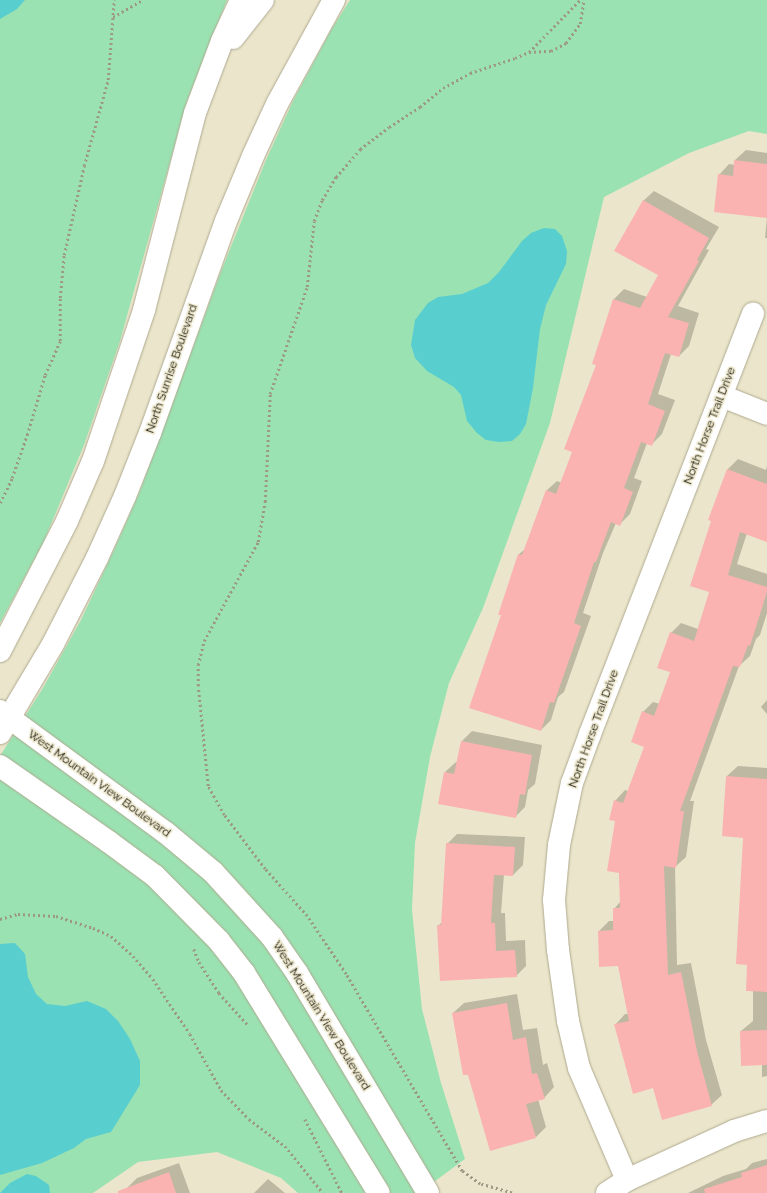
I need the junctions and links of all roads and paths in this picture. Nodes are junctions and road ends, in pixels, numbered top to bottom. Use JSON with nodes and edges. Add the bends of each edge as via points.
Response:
{"nodes":[{"id":1,"x":114,"y":0,"type":"edge"},
{"id":2,"x":142,"y":0,"type":"edge"},
{"id":3,"x":241,"y":0,"type":"edge"},
{"id":4,"x":263,"y":0,"type":"edge"},
{"id":5,"x":580,"y":0,"type":"edge"},
{"id":6,"x":584,"y":0,"type":"edge"},
{"id":7,"x":330,"y":4,"type":"edge"},
{"id":8,"x":112,"y":17,"type":"junction"},
{"id":9,"x":529,"y":52,"type":"junction"},
{"id":10,"x":214,"y":62,"type":"junction"},
{"id":11,"x":753,"y":314,"type":"dead end"},
{"id":12,"x":722,"y":396,"type":"junction"},
{"id":13,"x":767,"y":414,"type":"edge"},
{"id":14,"x":0,"y":503,"type":"edge"},
{"id":15,"x":0,"y":651,"type":"edge"},
{"id":16,"x":3,"y":721,"type":"edge"},
{"id":17,"x":0,"y":766,"type":"edge"},
{"id":18,"x":0,"y":918,"type":"edge"},
{"id":19,"x":192,"y":944,"type":"dead end"},
{"id":20,"x":249,"y":1026,"type":"dead end"},
{"id":21,"x":303,"y":1115,"type":"dead end"},
{"id":22,"x":767,"y":1121,"type":"edge"},
{"id":23,"x":627,"y":1180,"type":"junction"},
{"id":24,"x":323,"y":1193,"type":"edge"},
{"id":25,"x":342,"y":1193,"type":"edge"},
{"id":26,"x":379,"y":1193,"type":"edge"},
{"id":27,"x":428,"y":1193,"type":"edge"},
{"id":28,"x":512,"y":1193,"type":"edge"},
{"id":29,"x":607,"y":1193,"type":"edge"}],
"edges":[{"from":1,"to":8,"type":"path"},
{"from":2,"to":8,"type":"path"},
{"from":3,"to":10,"type":"street"},
{"from":4,"to":10,"type":"street"},
{"from":5,"to":9,"type":"path"},
{"from":6,"to":9,"type":"path","via":[[580,24],[566,43],[551,51]]},
{"from":7,"to":16,"type":"street","name":"North Sunrise Boulevard","via":[[277,104],[235,199],[150,433],[97,558],[53,644]]},
{"from":8,"to":14,"type":"path","via":[[108,80],[86,159],[64,255],[60,341],[45,375],[12,478]]},
{"from":9,"to":28,"type":"path","via":[[470,73],[443,88],[360,149],[336,177],[322,200],[314,221],[307,287],[270,394],[265,502],[258,542],[204,641],[198,665],[208,786],[224,815],[320,935],[370,1014],[462,1171],[480,1184]]},
{"from":10,"to":15,"type":"street","via":[[195,113],[144,310],[93,461],[67,521]]},
{"from":11,"to":12,"type":"street","name":"North Horse Trail Drive"},
{"from":12,"to":13,"type":"street"},
{"from":12,"to":23,"type":"street","name":"North Horse Trail Drive","via":[[572,783],[559,845],[554,900],[568,1021],[579,1068]]},
{"from":16,"to":27,"type":"street","name":"West Mountain View Boulevard","via":[[166,832],[213,872],[272,937],[297,973]]},
{"from":17,"to":26,"type":"street","via":[[96,832],[154,876],[219,941],[248,980]]},
{"from":18,"to":24,"type":"path","via":[[18,914],[56,916],[110,936],[133,956],[153,979],[190,1034],[221,1090],[250,1120],[285,1146]]},
{"from":19,"to":20,"type":"path","via":[[199,962],[219,993]]},
{"from":21,"to":25,"type":"path"},
{"from":22,"to":23,"type":"street","via":[[734,1131]]},
{"from":23,"to":29,"type":"street"}]}
